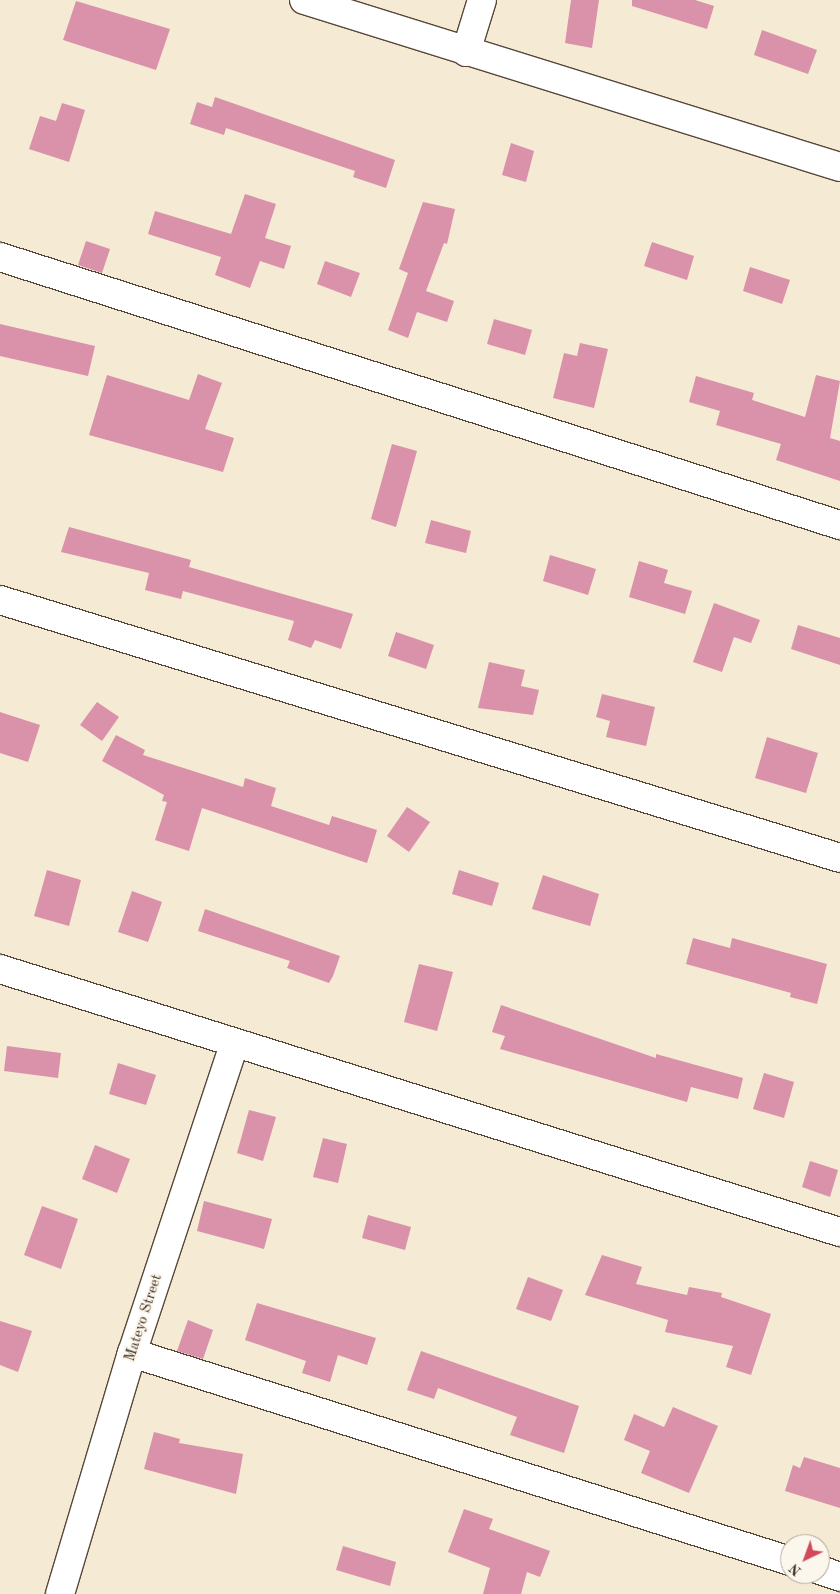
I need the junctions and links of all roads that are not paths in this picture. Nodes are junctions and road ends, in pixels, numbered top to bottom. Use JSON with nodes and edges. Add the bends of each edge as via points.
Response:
{"nodes":[{"id":1,"x":304,"y":0,"type":"edge"},
{"id":2,"x":482,"y":0,"type":"edge"},
{"id":3,"x":466,"y":52,"type":"junction"},
{"id":4,"x":840,"y":167,"type":"edge"},
{"id":5,"x":0,"y":257,"type":"edge"},
{"id":6,"x":840,"y":525,"type":"edge"},
{"id":7,"x":0,"y":600,"type":"edge"},
{"id":8,"x":840,"y":858,"type":"edge"},
{"id":9,"x":0,"y":969,"type":"edge"},
{"id":10,"x":234,"y":1044,"type":"junction"},
{"id":11,"x":840,"y":1232,"type":"edge"},
{"id":12,"x":132,"y":1353,"type":"junction"},
{"id":13,"x":780,"y":1558,"type":"edge"},
{"id":14,"x":60,"y":1594,"type":"edge"}],
"edges":[{"from":1,"to":3,"type":"street"},
{"from":2,"to":3,"type":"street"},
{"from":3,"to":4,"type":"street"},
{"from":5,"to":6,"type":"street"},
{"from":7,"to":8,"type":"street"},
{"from":9,"to":10,"type":"street"},
{"from":10,"to":11,"type":"street"},
{"from":10,"to":12,"type":"street","name":"Mateyo Street"},
{"from":12,"to":13,"type":"street"},
{"from":12,"to":14,"type":"street","name":"Mateyo Street"}]}
